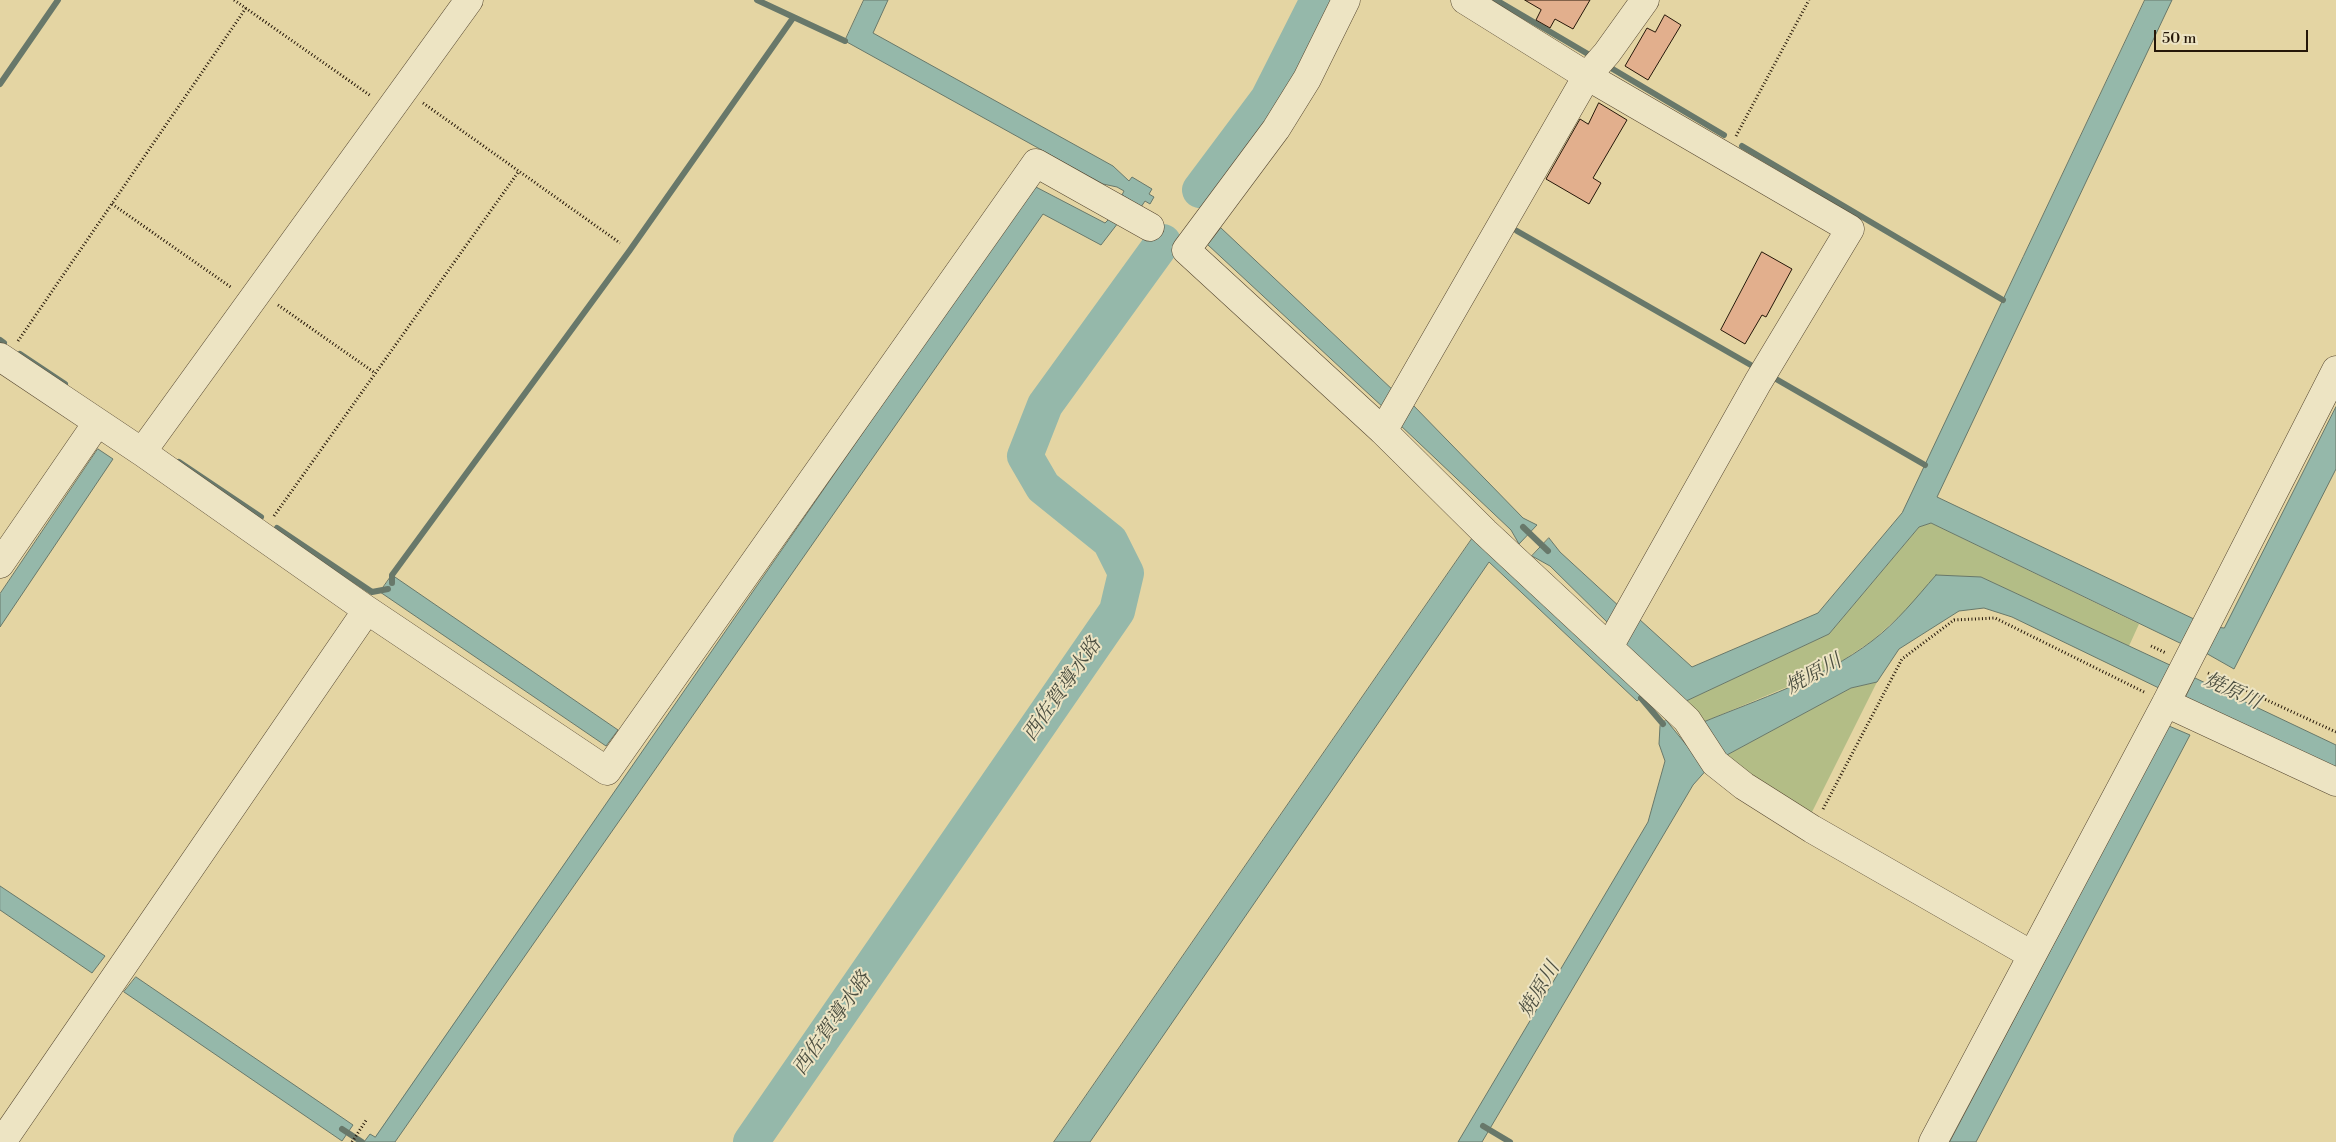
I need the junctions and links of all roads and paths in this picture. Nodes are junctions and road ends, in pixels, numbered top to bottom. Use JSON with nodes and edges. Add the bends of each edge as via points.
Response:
{"nodes":[{"id":1,"x":234,"y":0,"type":"edge"},
{"id":2,"x":469,"y":0,"type":"edge"},
{"id":3,"x":1346,"y":0,"type":"edge"},
{"id":4,"x":1465,"y":0,"type":"edge"},
{"id":5,"x":1645,"y":0,"type":"edge"},
{"id":6,"x":1810,"y":0,"type":"edge"},
{"id":7,"x":246,"y":8,"type":"junction"},
{"id":8,"x":1587,"y":76,"type":"junction"},
{"id":9,"x":397,"y":99,"type":"junction"},
{"id":10,"x":1725,"y":156,"type":"junction"},
{"id":11,"x":519,"y":171,"type":"junction"},
{"id":12,"x":1150,"y":227,"type":"dead end"},
{"id":13,"x":620,"y":243,"type":"dead end"},
{"id":14,"x":2,"y":358,"type":"edge"},
{"id":15,"x":2336,"y":370,"type":"edge"},
{"id":16,"x":1392,"y":416,"type":"junction"},
{"id":17,"x":97,"y":422,"type":"junction"},
{"id":18,"x":142,"y":452,"type":"junction"},
{"id":19,"x":260,"y":535,"type":"junction"},
{"id":20,"x":0,"y":564,"type":"edge"},
{"id":21,"x":367,"y":610,"type":"junction"},
{"id":22,"x":1618,"y":630,"type":"junction"},
{"id":23,"x":2151,"y":646,"type":"dead end"},
{"id":24,"x":2190,"y":657,"type":"junction"},
{"id":25,"x":2166,"y":703,"type":"junction"},
{"id":26,"x":2336,"y":732,"type":"edge"},
{"id":27,"x":2336,"y":782,"type":"edge"},
{"id":28,"x":1812,"y":829,"type":"junction"},
{"id":29,"x":2032,"y":956,"type":"junction"},
{"id":30,"x":367,"y":1120,"type":"dead end"},
{"id":31,"x":2,"y":1142,"type":"edge"},
{"id":32,"x":352,"y":1142,"type":"edge"},
{"id":33,"x":1934,"y":1142,"type":"edge"}],
"edges":[{"from":1,"to":7,"type":"path"},
{"from":2,"to":9,"type":"street"},
{"from":3,"to":16,"type":"street","via":[[1307,79],[1276,129],[1186,250]]},
{"from":4,"to":8,"type":"street"},
{"from":5,"to":8,"type":"street","via":[[1607,54]]},
{"from":6,"to":10,"type":"path"},
{"from":7,"to":9,"type":"path"},
{"from":7,"to":14,"type":"path"},
{"from":8,"to":10,"type":"street"},
{"from":8,"to":16,"type":"street"},
{"from":9,"to":11,"type":"path"},
{"from":9,"to":18,"type":"street"},
{"from":10,"to":22,"type":"street","via":[[1850,229],[1758,382]]},
{"from":11,"to":13,"type":"path"},
{"from":11,"to":19,"type":"path"},
{"from":12,"to":21,"type":"street","via":[[1036,163],[607,771]]},
{"from":14,"to":17,"type":"street"},
{"from":15,"to":24,"type":"street"},
{"from":16,"to":22,"type":"street","via":[[1485,532]]},
{"from":17,"to":18,"type":"street"},
{"from":17,"to":20,"type":"street"},
{"from":18,"to":19,"type":"street"},
{"from":19,"to":21,"type":"street"},
{"from":21,"to":31,"type":"street"},
{"from":22,"to":28,"type":"street","via":[[1687,720],[1710,756],[1744,786]]},
{"from":23,"to":24,"type":"path"},
{"from":24,"to":25,"type":"street"},
{"from":24,"to":26,"type":"path"},
{"from":25,"to":27,"type":"street"},
{"from":25,"to":28,"type":"path","via":[[1995,618],[1954,620],[1902,659]]},
{"from":25,"to":29,"type":"street"},
{"from":28,"to":29,"type":"street"},
{"from":29,"to":33,"type":"street"},
{"from":30,"to":32,"type":"path"}]}
